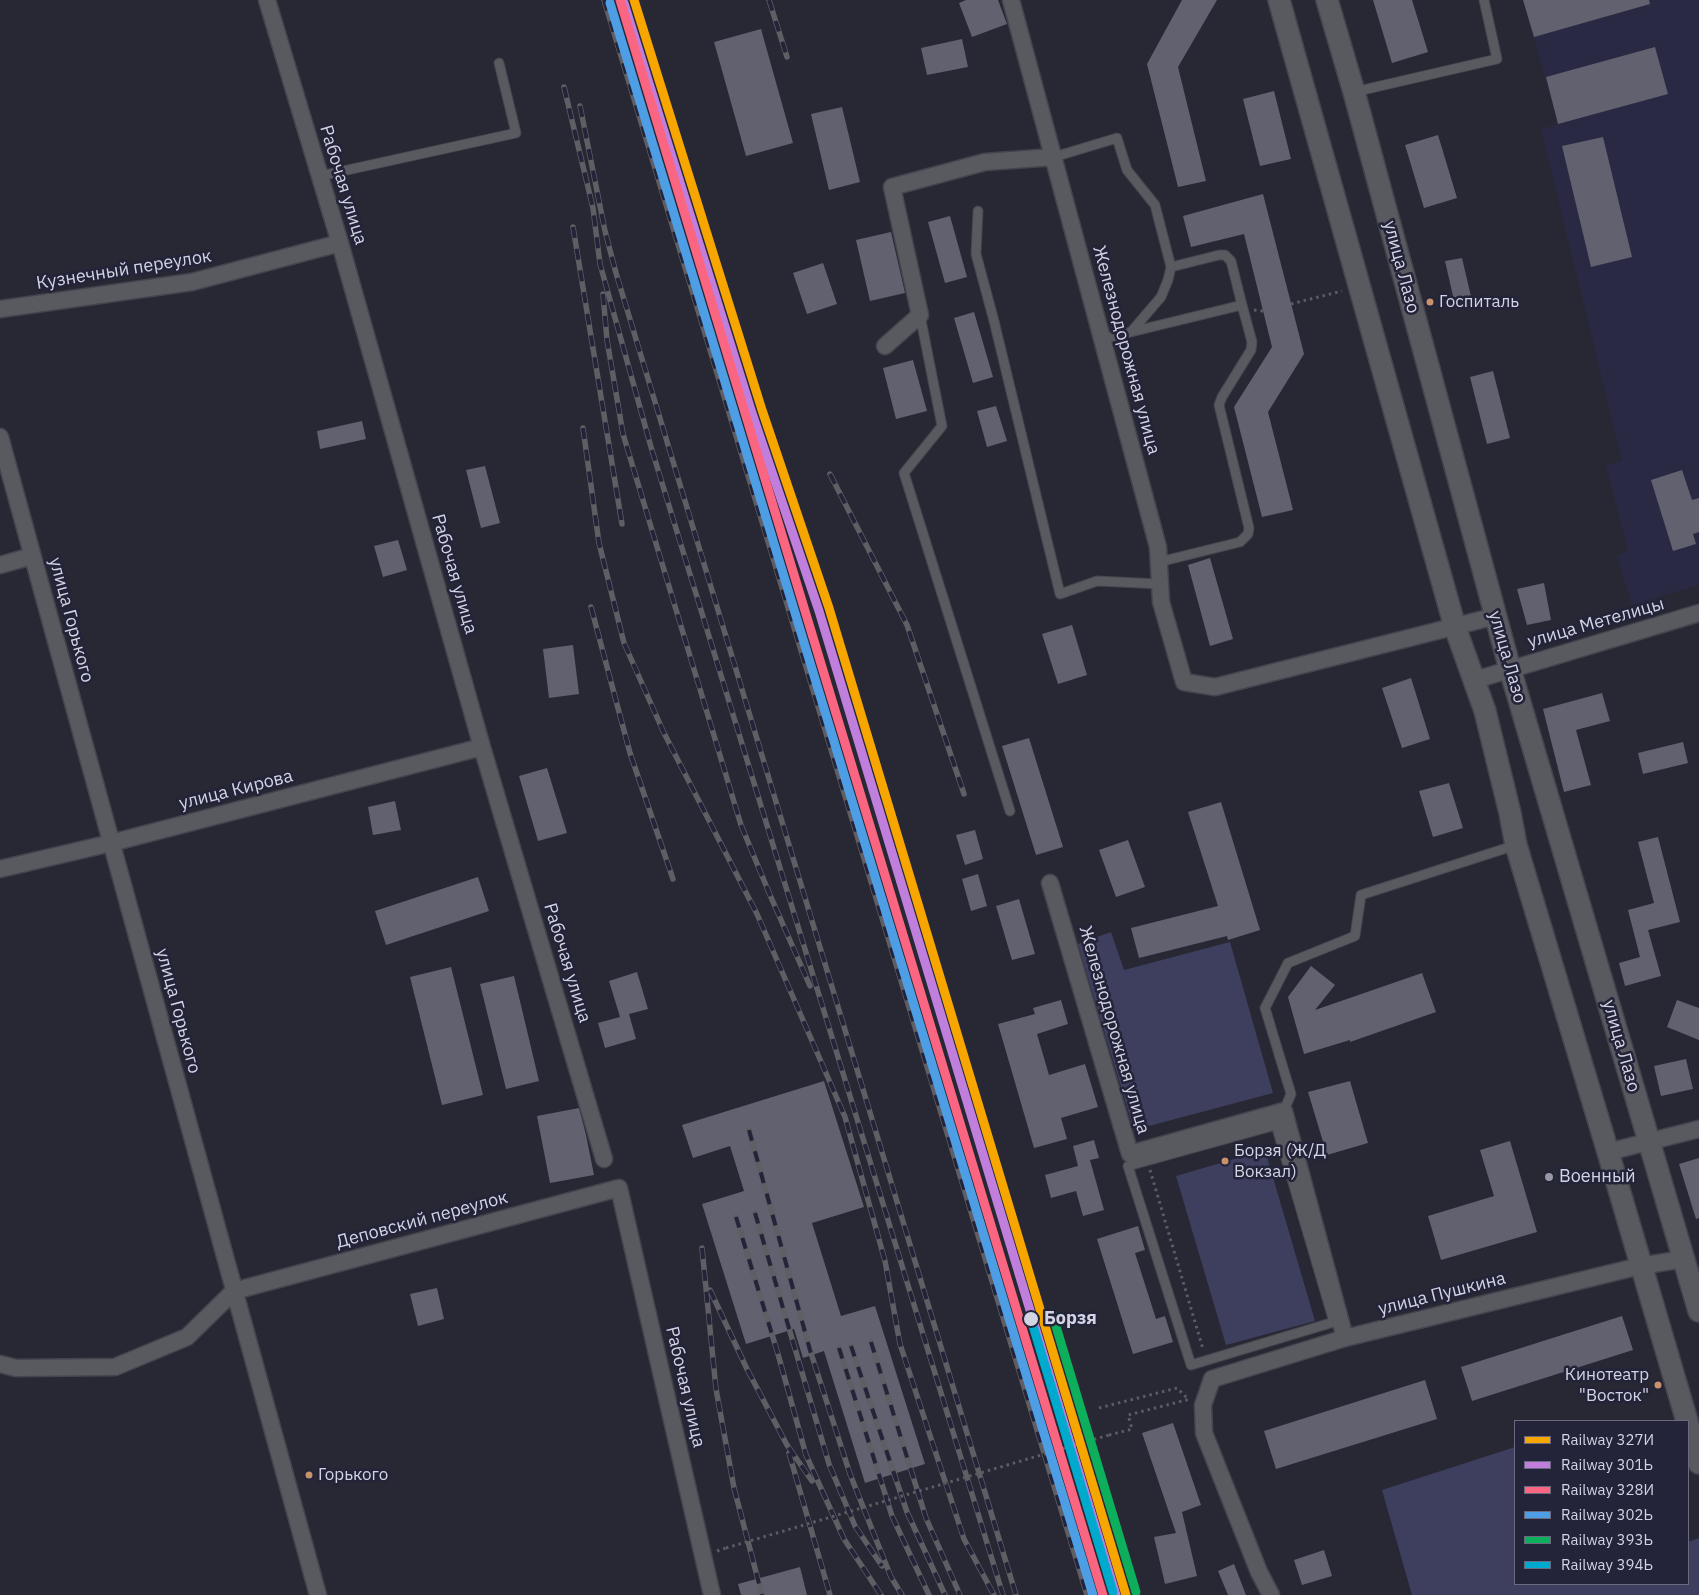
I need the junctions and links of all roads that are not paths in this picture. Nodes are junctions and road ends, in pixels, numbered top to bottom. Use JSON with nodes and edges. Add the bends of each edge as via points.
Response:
{"nodes":[{"id":1,"x":268,"y":0,"type":"edge"},
{"id":2,"x":1012,"y":0,"type":"edge"},
{"id":3,"x":1279,"y":0,"type":"edge"},
{"id":4,"x":1327,"y":0,"type":"edge"},
{"id":5,"x":1484,"y":0,"type":"edge"},
{"id":6,"x":499,"y":63,"type":"dead end"},
{"id":7,"x":1354,"y":92,"type":"junction"},
{"id":8,"x":1054,"y":157,"type":"junction"},
{"id":9,"x":320,"y":176,"type":"junction"},
{"id":10,"x":978,"y":211,"type":"dead end"},
{"id":11,"x":340,"y":243,"type":"junction"},
{"id":12,"x":1171,"y":267,"type":"junction"},
{"id":13,"x":1242,"y":305,"type":"junction"},
{"id":14,"x":0,"y":310,"type":"edge"},
{"id":15,"x":920,"y":315,"type":"junction"},
{"id":16,"x":1131,"y":332,"type":"junction"},
{"id":17,"x":1102,"y":340,"type":"junction"},
{"id":18,"x":885,"y":346,"type":"dead end"},
{"id":19,"x":0,"y":437,"type":"edge"},
{"id":20,"x":32,"y":556,"type":"junction"},
{"id":21,"x":1159,"y":562,"type":"junction"},
{"id":22,"x":0,"y":565,"type":"edge"},
{"id":23,"x":1160,"y":584,"type":"junction"},
{"id":24,"x":1699,"y":614,"type":"edge"},
{"id":25,"x":1496,"y":616,"type":"junction"},
{"id":26,"x":1455,"y":627,"type":"junction"},
{"id":27,"x":1510,"y":669,"type":"junction"},
{"id":28,"x":1475,"y":680,"type":"junction"},
{"id":29,"x":482,"y":747,"type":"junction"},
{"id":30,"x":1010,"y":811,"type":"dead end"},
{"id":31,"x":111,"y":843,"type":"junction"},
{"id":32,"x":1516,"y":845,"type":"junction"},
{"id":33,"x":0,"y":869,"type":"edge"},
{"id":34,"x":1050,"y":883,"type":"dead end"},
{"id":35,"x":1284,"y":1111,"type":"junction"},
{"id":36,"x":1276,"y":1125,"type":"junction"},
{"id":37,"x":1699,"y":1129,"type":"edge"},
{"id":38,"x":1649,"y":1142,"type":"junction"},
{"id":39,"x":1608,"y":1152,"type":"junction"},
{"id":40,"x":604,"y":1159,"type":"dead end"},
{"id":41,"x":619,"y":1188,"type":"joint"},
{"id":42,"x":1684,"y":1259,"type":"junction"},
{"id":43,"x":1640,"y":1266,"type":"junction"},
{"id":44,"x":234,"y":1291,"type":"junction"},
{"id":45,"x":1699,"y":1312,"type":"edge"},
{"id":46,"x":1345,"y":1338,"type":"junction"},
{"id":47,"x":0,"y":1364,"type":"edge"},
{"id":48,"x":1686,"y":1420,"type":"edge"},
{"id":49,"x":1689,"y":1429,"type":"edge"},
{"id":50,"x":1699,"y":1463,"type":"edge"},
{"id":51,"x":318,"y":1595,"type":"edge"},
{"id":52,"x":712,"y":1595,"type":"edge"},
{"id":53,"x":1272,"y":1595,"type":"edge"}],
"edges":[{"from":1,"to":9,"type":"street","name":"Рабочая улица"},
{"from":2,"to":8,"type":"street","name":"Железнодорожная улица"},
{"from":3,"to":26,"type":"street"},
{"from":4,"to":7,"type":"street","name":"улица Лазо"},
{"from":5,"to":7,"type":"lane","via":[[1497,59]]},
{"from":6,"to":9,"type":"lane","via":[[516,133]]},
{"from":7,"to":25,"type":"street","name":"улица Лазо"},
{"from":8,"to":12,"type":"lane","via":[[1117,138],[1127,170],[1155,205]]},
{"from":8,"to":15,"type":"street","via":[[985,162],[892,188]]},
{"from":8,"to":17,"type":"street","name":"Железнодорожная улица"},
{"from":9,"to":11,"type":"street","name":"Рабочая улица"},
{"from":10,"to":23,"type":"lane","via":[[976,254],[1060,594],[1097,581]]},
{"from":11,"to":14,"type":"street","name":"Кузнечный переулок","via":[[192,282]]},
{"from":11,"to":29,"type":"street","name":"Рабочая улица"},
{"from":12,"to":13,"type":"lane","via":[[1225,255],[1231,261]]},
{"from":12,"to":16,"type":"lane","via":[[1161,297]]},
{"from":13,"to":16,"type":"lane"},
{"from":13,"to":21,"type":"lane","via":[[1252,342],[1251,350],[1219,406],[1248,534],[1240,542]]},
{"from":15,"to":18,"type":"street"},
{"from":15,"to":30,"type":"lane","via":[[942,426],[904,473]]},
{"from":16,"to":17,"type":"lane"},
{"from":17,"to":21,"type":"street","name":"Железнодорожная улица","via":[[1158,547]]},
{"from":19,"to":20,"type":"street","name":"улица Горького"},
{"from":20,"to":22,"type":"street"},
{"from":20,"to":31,"type":"street","name":"улица Горького"},
{"from":21,"to":23,"type":"street","name":"Железнодорожная улица"},
{"from":23,"to":26,"type":"street","name":"Железнодорожная улица","via":[[1161,602],[1184,682],[1215,688]]},
{"from":24,"to":27,"type":"street","name":"улица Метелицы"},
{"from":25,"to":26,"type":"street"},
{"from":25,"to":27,"type":"street","name":"улица Лазо"},
{"from":26,"to":28,"type":"street"},
{"from":27,"to":28,"type":"street","name":"улица Метелицы"},
{"from":27,"to":38,"type":"street","name":"улица Лазо"},
{"from":28,"to":32,"type":"street"},
{"from":29,"to":31,"type":"street","name":"улица Кирова"},
{"from":29,"to":40,"type":"street","name":"Рабочая улица"},
{"from":31,"to":33,"type":"street","name":"улица Кирова"},
{"from":31,"to":44,"type":"street","name":"улица Горького"},
{"from":32,"to":35,"type":"lane","via":[[1361,895],[1355,936],[1288,963],[1265,1008],[1291,1094]]},
{"from":32,"to":39,"type":"street"},
{"from":34,"to":35,"type":"street","name":"Железнодорожная улица","via":[[1130,1154]]},
{"from":35,"to":36,"type":"lane"},
{"from":35,"to":46,"type":"street"},
{"from":36,"to":36,"type":"lane","via":[[1334,1322],[1191,1365],[1128,1166]]},
{"from":37,"to":38,"type":"street"},
{"from":38,"to":39,"type":"street"},
{"from":38,"to":42,"type":"street","name":"улица Лазо"},
{"from":39,"to":43,"type":"street"},
{"from":41,"to":44,"type":"street","name":"Деповский переулок"},
{"from":41,"to":52,"type":"street","name":"Рабочая улица"},
{"from":42,"to":43,"type":"street","name":"улица Пушкина"},
{"from":42,"to":45,"type":"street","name":"улица Лазо"},
{"from":43,"to":46,"type":"street","name":"улица Пушкина"},
{"from":43,"to":48,"type":"street"},
{"from":44,"to":47,"type":"street","via":[[186,1337],[114,1367],[16,1368]]},
{"from":44,"to":51,"type":"street","name":"улица Горького"},
{"from":46,"to":53,"type":"street","name":"улица Пушкина","via":[[1212,1379],[1204,1405],[1204,1432],[1259,1572]]},
{"from":49,"to":50,"type":"street"}]}
